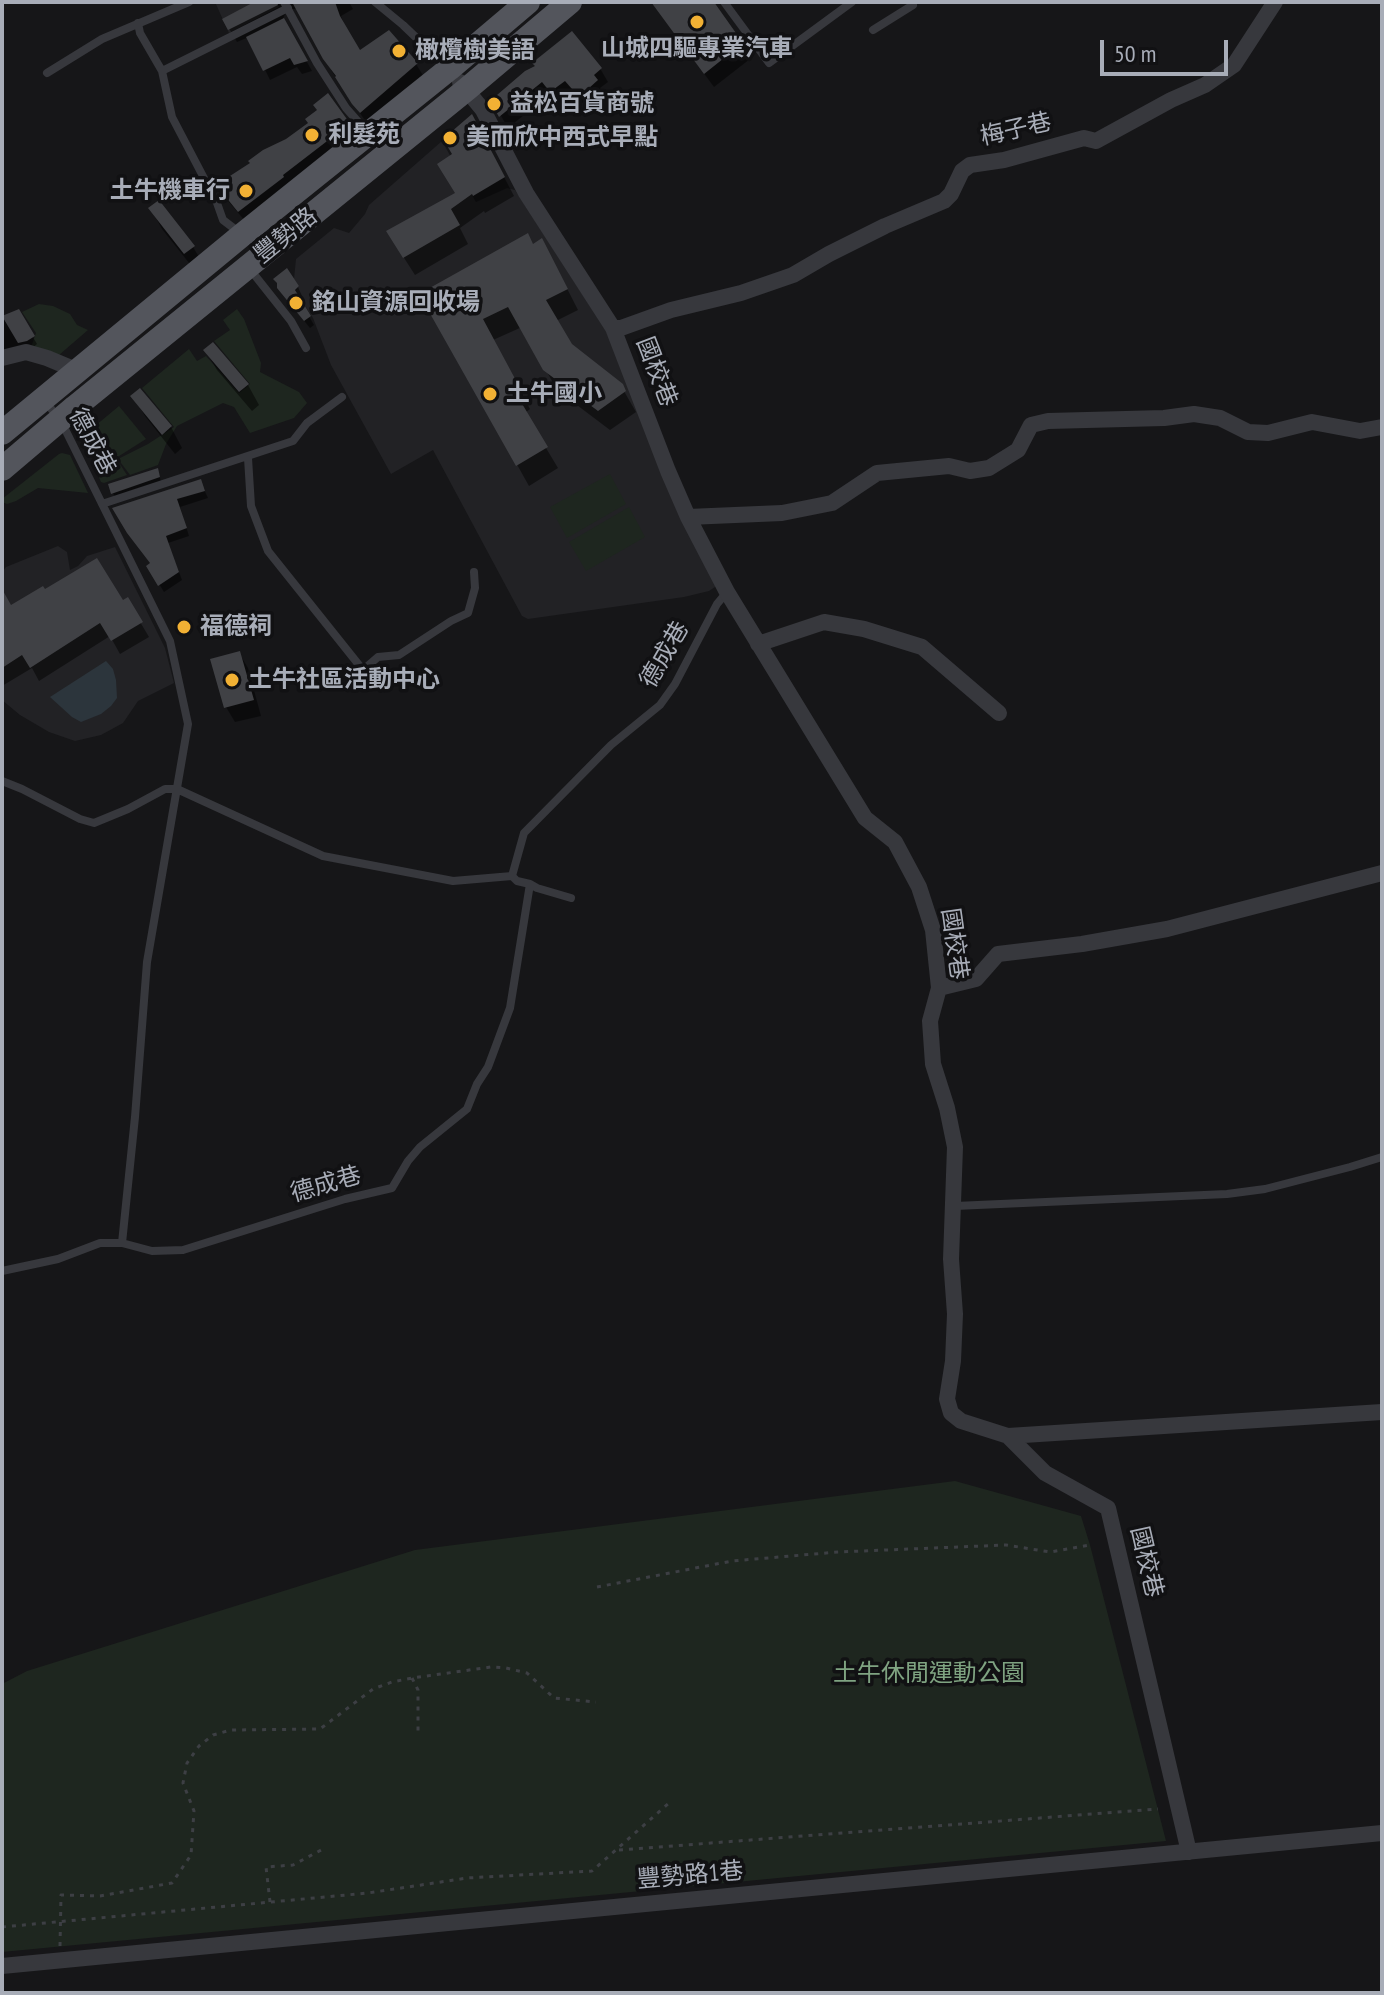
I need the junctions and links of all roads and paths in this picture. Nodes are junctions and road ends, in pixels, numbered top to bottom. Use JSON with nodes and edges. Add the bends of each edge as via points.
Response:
{"nodes":[{"id":1,"x":189,"y":2,"type":"edge"},
{"id":2,"x":375,"y":2,"type":"edge"},
{"id":3,"x":528,"y":2,"type":"edge"},
{"id":4,"x":570,"y":2,"type":"edge"},
{"id":5,"x":724,"y":2,"type":"edge"},
{"id":6,"x":852,"y":2,"type":"edge"},
{"id":7,"x":1275,"y":2,"type":"edge"},
{"id":8,"x":914,"y":3,"type":"edge"},
{"id":9,"x":286,"y":5,"type":"edge"},
{"id":10,"x":138,"y":23,"type":"junction"},
{"id":11,"x":873,"y":30,"type":"dead end"},
{"id":12,"x":449,"y":69,"type":"junction"},
{"id":13,"x":162,"y":71,"type":"junction"},
{"id":14,"x":47,"y":73,"type":"dead end"},
{"id":15,"x":467,"y":89,"type":"junction"},
{"id":16,"x":369,"y":133,"type":"junction"},
{"id":17,"x":242,"y":235,"type":"junction"},
{"id":18,"x":248,"y":267,"type":"junction"},
{"id":19,"x":613,"y":328,"type":"junction"},
{"id":20,"x":306,"y":348,"type":"dead end"},
{"id":21,"x":2,"y":358,"type":"edge"},
{"id":22,"x":78,"y":371,"type":"junction"},
{"id":23,"x":342,"y":397,"type":"dead end"},
{"id":24,"x":44,"y":399,"type":"junction"},
{"id":25,"x":61,"y":421,"type":"junction"},
{"id":26,"x":1382,"y":427,"type":"edge"},
{"id":27,"x":2,"y":433,"type":"edge"},
{"id":28,"x":248,"y":458,"type":"junction"},
{"id":29,"x":2,"y":469,"type":"edge"},
{"id":30,"x":102,"y":504,"type":"junction"},
{"id":31,"x":688,"y":517,"type":"junction"},
{"id":32,"x":474,"y":572,"type":"dead end"},
{"id":33,"x":727,"y":592,"type":"junction"},
{"id":34,"x":758,"y":644,"type":"junction"},
{"id":35,"x":999,"y":713,"type":"dead end"},
{"id":36,"x":2,"y":781,"type":"edge"},
{"id":37,"x":177,"y":789,"type":"junction"},
{"id":38,"x":1382,"y":873,"type":"edge"},
{"id":39,"x":512,"y":876,"type":"junction"},
{"id":40,"x":530,"y":884,"type":"junction"},
{"id":41,"x":571,"y":898,"type":"dead end"},
{"id":42,"x":939,"y":988,"type":"junction"},
{"id":43,"x":1382,"y":1157,"type":"edge"},
{"id":44,"x":955,"y":1206,"type":"junction"},
{"id":45,"x":122,"y":1243,"type":"junction"},
{"id":46,"x":2,"y":1271,"type":"edge"},
{"id":47,"x":1382,"y":1412,"type":"edge"},
{"id":48,"x":1008,"y":1436,"type":"junction"},
{"id":49,"x":1090,"y":1545,"type":"dead end"},
{"id":50,"x":597,"y":1587,"type":"dead end"},
{"id":51,"x":412,"y":1678,"type":"junction"},
{"id":52,"x":596,"y":1702,"type":"dead end"},
{"id":53,"x":418,"y":1732,"type":"dead end"},
{"id":54,"x":669,"y":1803,"type":"dead end"},
{"id":55,"x":1158,"y":1809,"type":"dead end"},
{"id":56,"x":1382,"y":1833,"type":"edge"},
{"id":57,"x":323,"y":1849,"type":"dead end"},
{"id":58,"x":616,"y":1850,"type":"junction"},
{"id":59,"x":1189,"y":1852,"type":"junction"},
{"id":60,"x":270,"y":1902,"type":"junction"},
{"id":61,"x":60,"y":1922,"type":"junction"},
{"id":62,"x":2,"y":1927,"type":"edge"},
{"id":63,"x":60,"y":1960,"type":"junction"},
{"id":64,"x":2,"y":1966,"type":"edge"}],
"edges":[{"from":1,"to":10,"type":"lane"},
{"from":2,"to":12,"type":"lane"},
{"from":3,"to":12,"type":"main road","name":"豐勢路"},
{"from":4,"to":15,"type":"main road","name":"豐勢路"},
{"from":5,"to":6,"type":"lane","via":[[769,63]]},
{"from":7,"to":19,"type":"street","name":"梅子巷","via":[[1234,65],[1096,141],[1084,138],[970,165],[944,201],[793,275]]},
{"from":8,"to":11,"type":"lane"},
{"from":9,"to":13,"type":"lane"},
{"from":9,"to":16,"type":"lane","via":[[346,108]]},
{"from":10,"to":13,"type":"lane"},
{"from":10,"to":14,"type":"lane"},
{"from":12,"to":15,"type":"street","name":"國校巷"},
{"from":12,"to":16,"type":"main road","name":"豐勢路"},
{"from":13,"to":17,"type":"lane","via":[[172,117],[223,220]]},
{"from":15,"to":18,"type":"main road","name":"豐勢路"},
{"from":15,"to":19,"type":"street","name":"國校巷"},
{"from":16,"to":17,"type":"main road","name":"豐勢路"},
{"from":17,"to":22,"type":"main road","name":"豐勢路"},
{"from":18,"to":20,"type":"lane"},
{"from":18,"to":25,"type":"main road","name":"豐勢路"},
{"from":19,"to":31,"type":"street","name":"國校巷"},
{"from":21,"to":22,"type":"street","via":[[26,352]]},
{"from":22,"to":24,"type":"main road","name":"豐勢路"},
{"from":23,"to":28,"type":"lane","name":"德成巷","via":[[307,423],[293,441]]},
{"from":24,"to":25,"type":"lane","name":"德成巷"},
{"from":24,"to":27,"type":"main road","name":"豐勢路"},
{"from":25,"to":29,"type":"main road","name":"豐勢路"},
{"from":25,"to":30,"type":"lane","name":"德成巷"},
{"from":26,"to":31,"type":"street","via":[[1360,431],[1312,422],[1258,433],[1194,414],[1048,421],[1031,425],[1018,450],[989,468],[877,473],[832,503],[782,513]]},
{"from":28,"to":30,"type":"lane","name":"德成巷"},
{"from":28,"to":32,"type":"lane","via":[[251,506],[268,551],[363,670],[378,657],[399,655],[468,613]]},
{"from":30,"to":37,"type":"lane","name":"德成巷","via":[[170,641],[188,724]]},
{"from":31,"to":33,"type":"street","name":"國校巷"},
{"from":33,"to":34,"type":"street","name":"國校巷"},
{"from":33,"to":39,"type":"lane","name":"德成巷","via":[[660,705],[611,745],[524,833]]},
{"from":34,"to":35,"type":"street","via":[[824,622],[864,629],[922,647]]},
{"from":34,"to":42,"type":"street","name":"國校巷","via":[[865,818],[895,842],[919,887],[933,930]]},
{"from":36,"to":37,"type":"lane","via":[[94,823],[165,789]]},
{"from":37,"to":39,"type":"lane","via":[[323,856],[453,881]]},
{"from":37,"to":45,"type":"lane","name":"德成巷","via":[[147,962]]},
{"from":38,"to":42,"type":"street","via":[[1167,929],[998,954],[976,979]]},
{"from":39,"to":40,"type":"lane"},
{"from":40,"to":41,"type":"lane"},
{"from":40,"to":45,"type":"lane","name":"德成巷","via":[[510,1008],[488,1067],[467,1109],[420,1147],[392,1188],[183,1250],[152,1251]]},
{"from":42,"to":44,"type":"street","name":"國校巷","via":[[930,1021],[933,1064],[955,1147]]},
{"from":43,"to":44,"type":"lane","via":[[1227,1194]]},
{"from":44,"to":48,"type":"street","name":"國校巷","via":[[955,1314],[947,1399],[951,1413],[961,1421]]},
{"from":45,"to":46,"type":"lane","name":"德成巷","via":[[100,1243]]},
{"from":47,"to":48,"type":"street"},
{"from":48,"to":59,"type":"street","name":"國校巷","via":[[1045,1473],[1108,1508]]},
{"from":49,"to":50,"type":"path","via":[[1050,1552],[1006,1545],[732,1561]]},
{"from":51,"to":52,"type":"path","via":[[506,1668],[527,1673],[554,1698]]},
{"from":51,"to":53,"type":"path","via":[[418,1690]]},
{"from":51,"to":61,"type":"path","via":[[373,1689],[320,1729],[213,1735],[187,1763],[183,1783],[194,1811],[191,1855],[172,1883],[100,1896],[61,1895]]},
{"from":54,"to":58,"type":"path"},
{"from":55,"to":58,"type":"path"},
{"from":56,"to":59,"type":"street","name":"豐勢路1巷"},
{"from":57,"to":60,"type":"path","via":[[293,1865],[266,1867]]},
{"from":58,"to":60,"type":"path","via":[[592,1871],[467,1878]]},
{"from":59,"to":63,"type":"street","name":"豐勢路1巷"},
{"from":60,"to":61,"type":"path"},
{"from":61,"to":62,"type":"path"},
{"from":61,"to":63,"type":"path"},
{"from":63,"to":64,"type":"street","name":"豐勢路1巷"}]}
